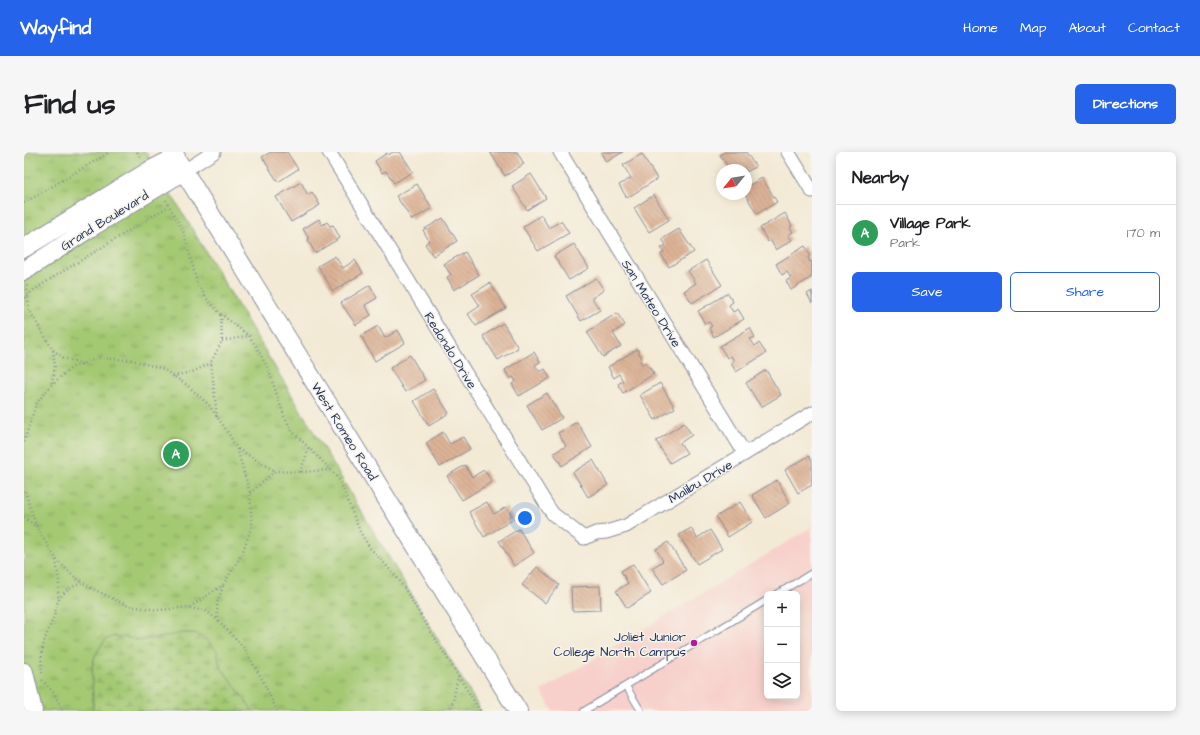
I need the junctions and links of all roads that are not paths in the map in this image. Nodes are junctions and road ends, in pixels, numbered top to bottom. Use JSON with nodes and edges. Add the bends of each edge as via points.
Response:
{"nodes":[{"id":1,"x":214,"y":152,"type":"edge"},
{"id":2,"x":329,"y":152,"type":"edge"},
{"id":3,"x":560,"y":152,"type":"edge"},
{"id":4,"x":788,"y":152,"type":"edge"},
{"id":5,"x":179,"y":158,"type":"edge"},
{"id":6,"x":154,"y":179,"type":"junction"},
{"id":7,"x":812,"y":191,"type":"edge"},
{"id":8,"x":24,"y":248,"type":"edge"},
{"id":9,"x":26,"y":276,"type":"edge"},
{"id":10,"x":812,"y":413,"type":"edge"},
{"id":11,"x":745,"y":454,"type":"junction"},
{"id":12,"x":584,"y":538,"type":"joint"},
{"id":13,"x":812,"y":573,"type":"edge"},
{"id":14,"x":782,"y":591,"type":"edge"},
{"id":15,"x":764,"y":602,"type":"edge"},
{"id":16,"x":24,"y":672,"type":"edge"},
{"id":17,"x":626,"y":686,"type":"junction"},
{"id":18,"x":29,"y":706,"type":"edge"},
{"id":19,"x":518,"y":711,"type":"edge"},
{"id":20,"x":584,"y":711,"type":"edge"},
{"id":21,"x":641,"y":711,"type":"edge"}],
"edges":[{"from":1,"to":5,"type":"street"},
{"from":2,"to":12,"type":"street","name":"Redondo Drive","via":[[548,508]]},
{"from":3,"to":11,"type":"street","name":"San Mateo Drive"},
{"from":4,"to":7,"type":"street"},
{"from":5,"to":6,"type":"main road","name":"Grand Boulevard"},
{"from":5,"to":19,"type":"main road","name":"West Romeo Road"},
{"from":6,"to":8,"type":"main road","name":"Grand Boulevard"},
{"from":6,"to":9,"type":"main road","name":"Grand Boulevard"},
{"from":10,"to":11,"type":"street","name":"Malibu Drive"},
{"from":11,"to":12,"type":"street","name":"Malibu Drive","via":[[626,526]]},
{"from":13,"to":14,"type":"lane"},
{"from":15,"to":17,"type":"lane"},
{"from":16,"to":18,"type":"main road"},
{"from":17,"to":20,"type":"lane"},
{"from":17,"to":21,"type":"lane"}]}
